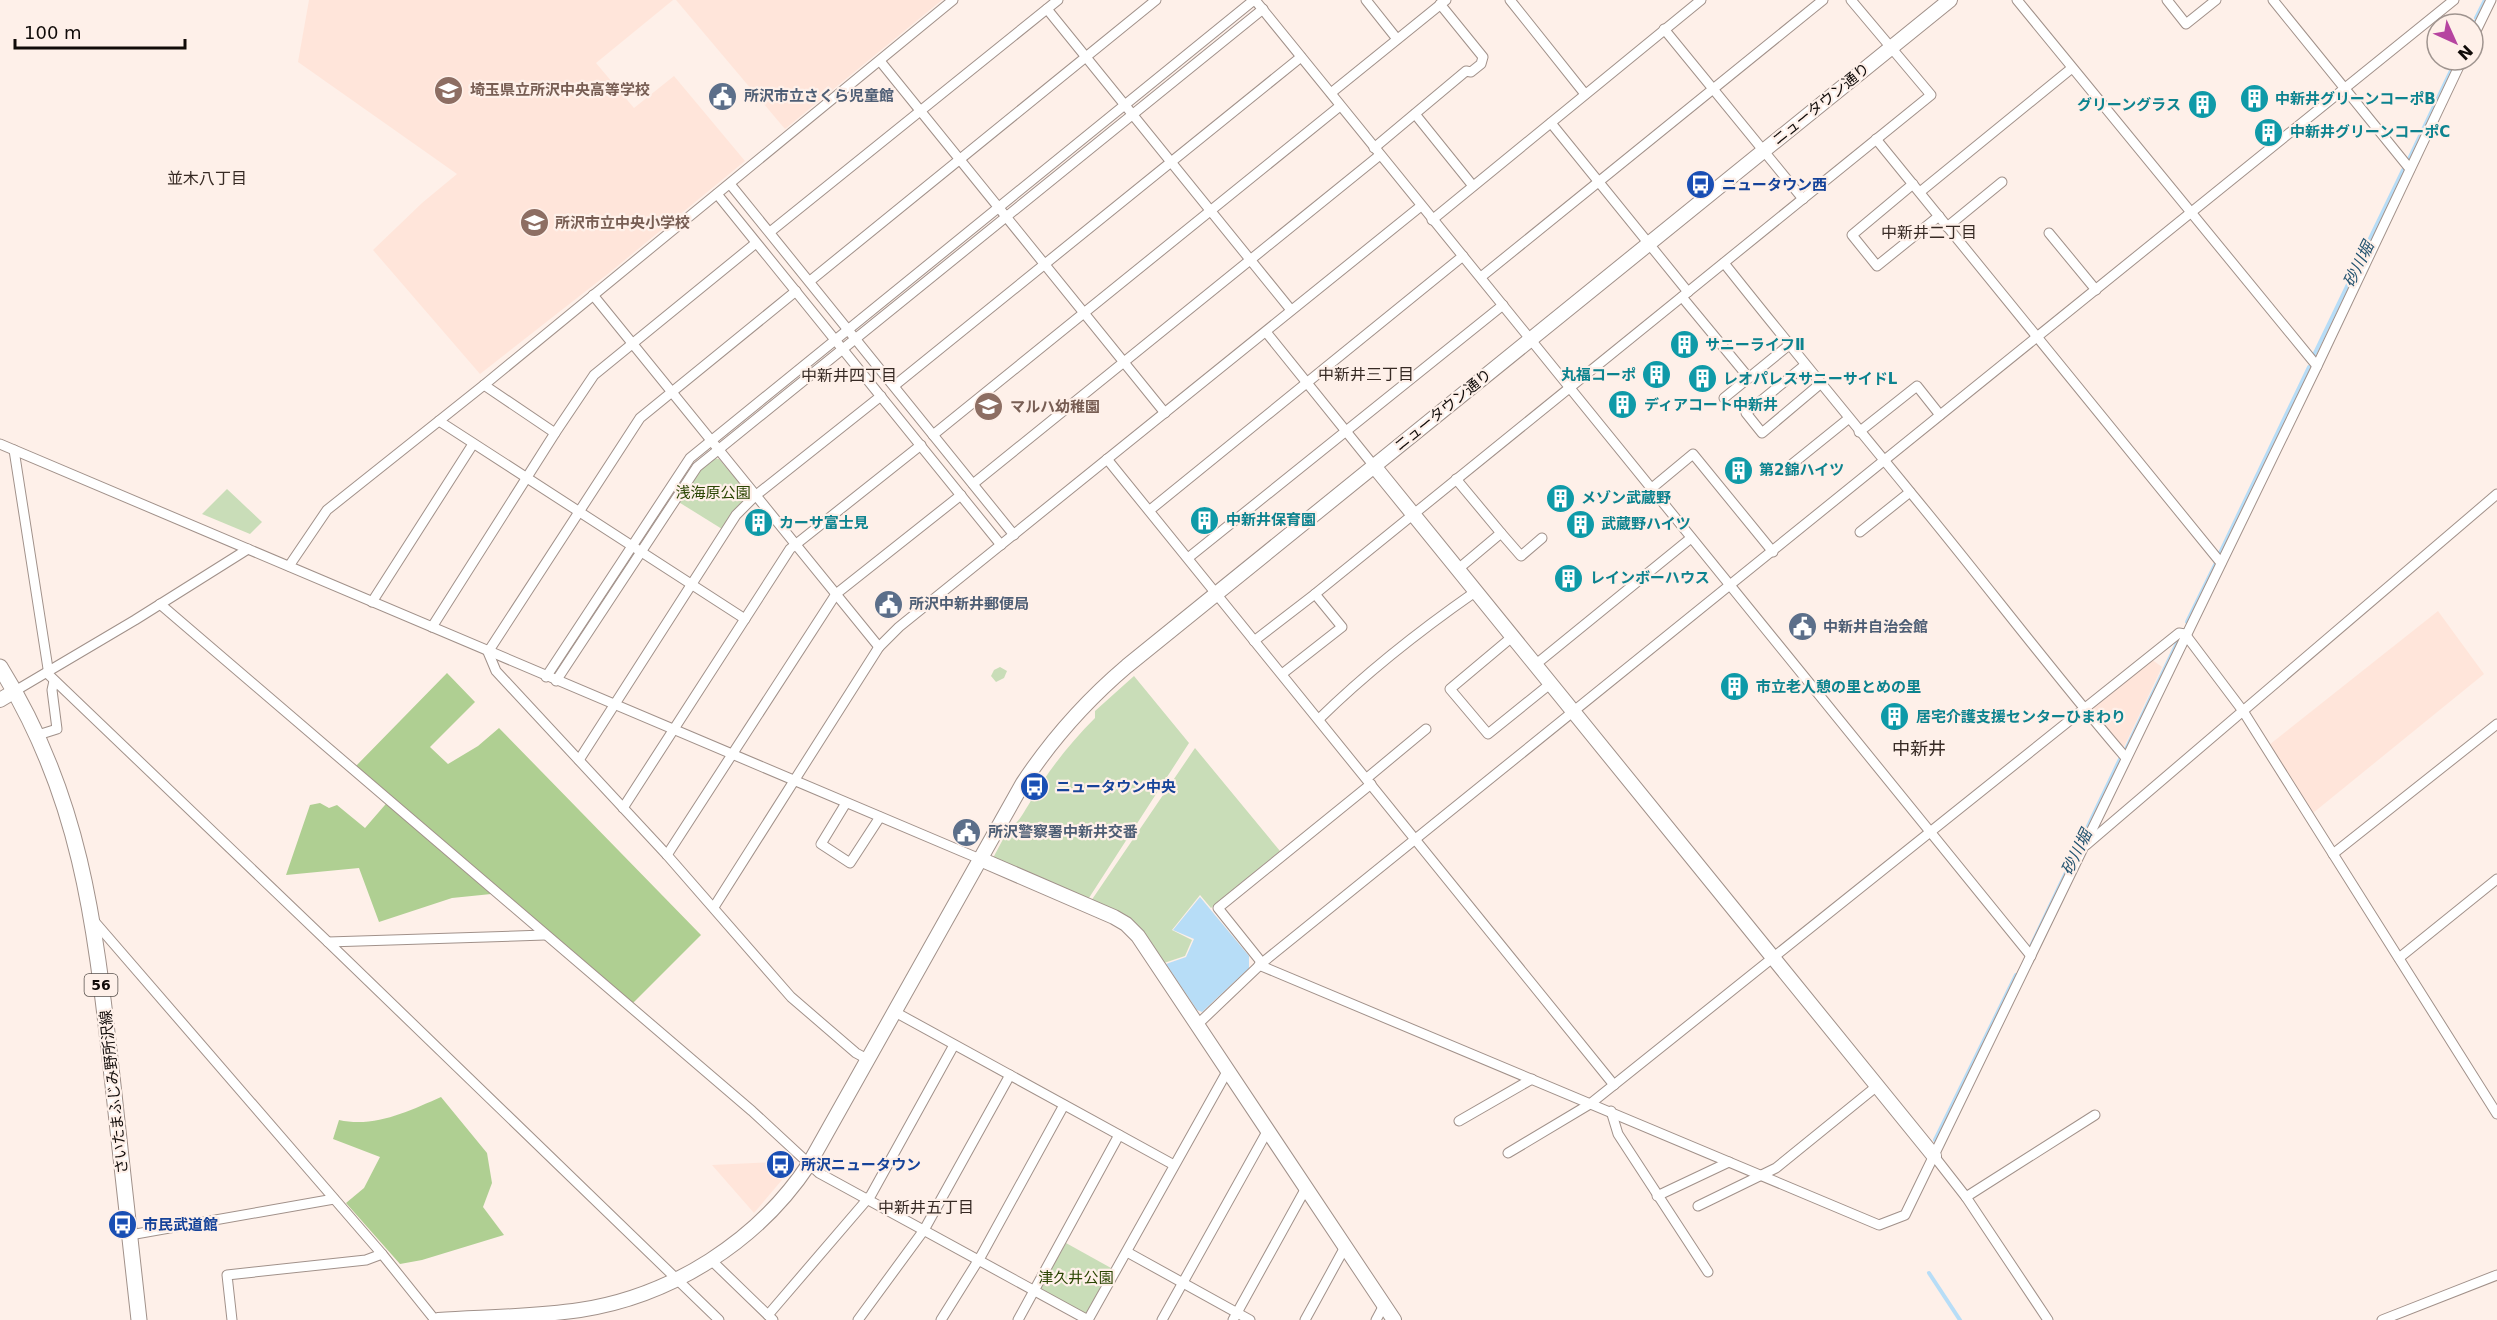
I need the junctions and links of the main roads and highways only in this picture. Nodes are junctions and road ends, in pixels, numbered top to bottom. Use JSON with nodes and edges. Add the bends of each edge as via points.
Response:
{"nodes":[{"id":1,"x":0,"y":667,"type":"edge"},
{"id":2,"x":139,"y":1320,"type":"edge"}],
"edges":[{"from":1,"to":2,"type":"main road","name":"さいたまふじみ野所沢線","number":"56","via":[[38,735],[71,821],[92,920]]}]}
